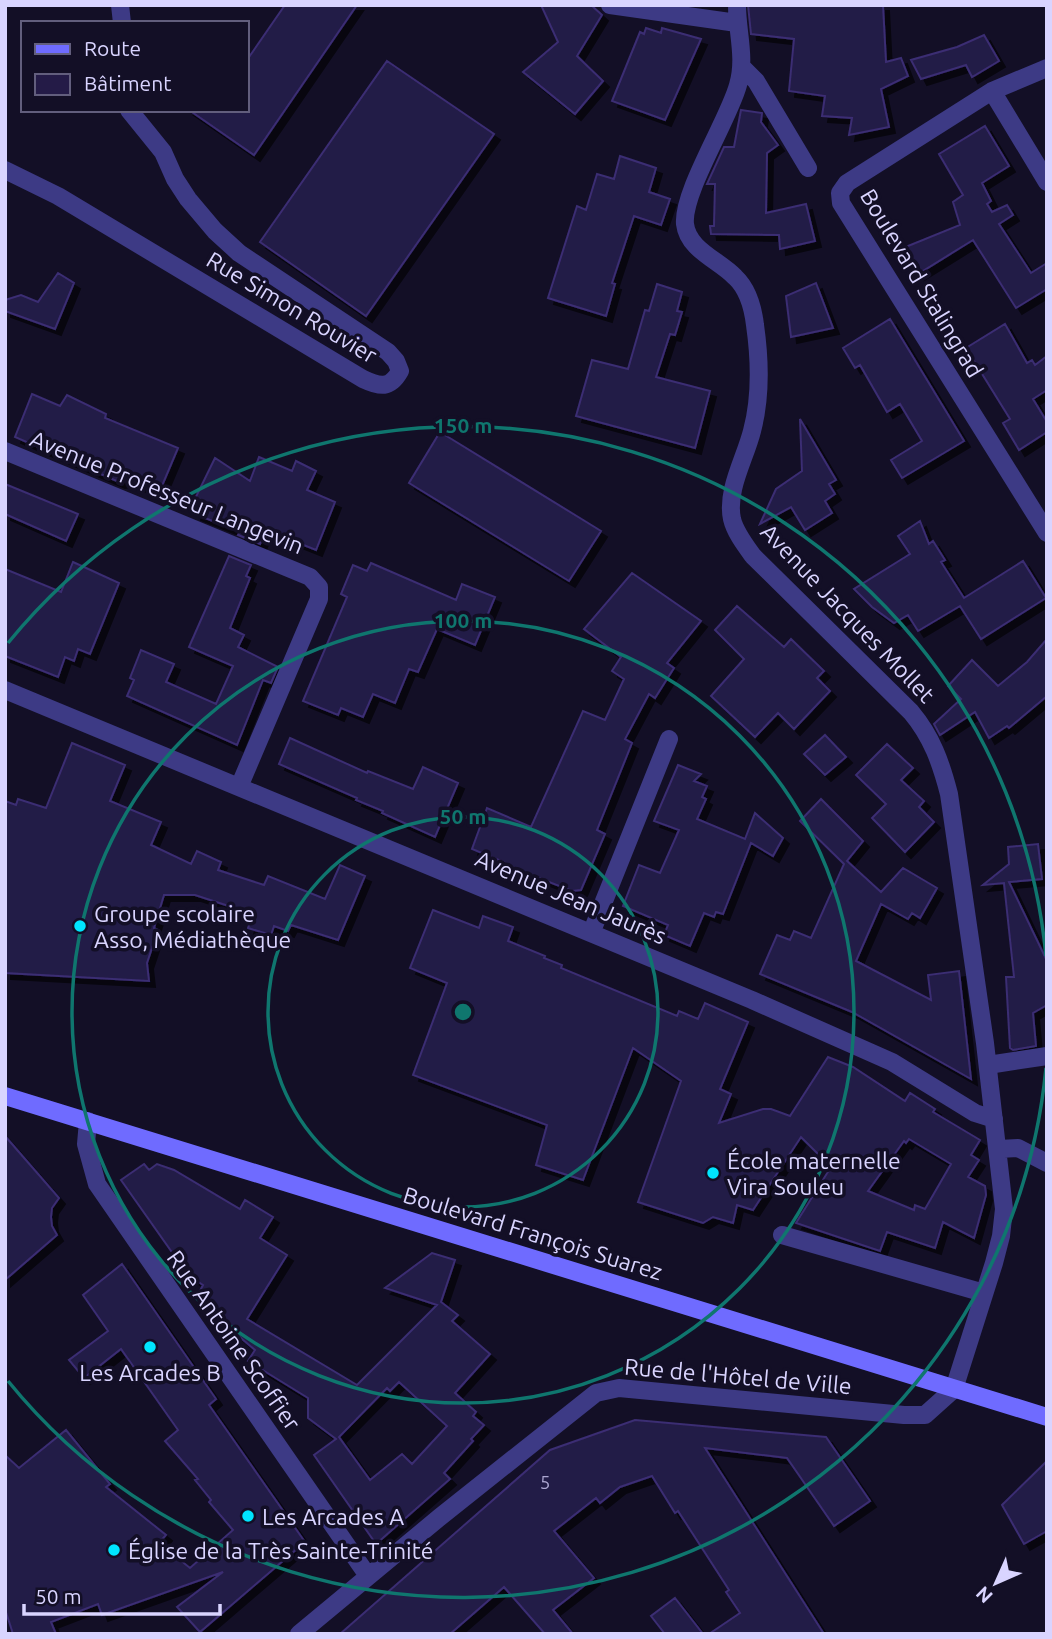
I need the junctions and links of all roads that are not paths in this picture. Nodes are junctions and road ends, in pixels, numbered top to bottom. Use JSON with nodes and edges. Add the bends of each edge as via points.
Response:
{"nodes":[{"id":1,"x":610,"y":5,"type":"edge"},
{"id":2,"x":737,"y":14,"type":"edge"},
{"id":3,"x":742,"y":67,"type":"junction"},
{"id":4,"x":1047,"y":68,"type":"edge"},
{"id":5,"x":992,"y":91,"type":"junction"},
{"id":6,"x":131,"y":112,"type":"edge"},
{"id":7,"x":808,"y":168,"type":"dead end"},
{"id":8,"x":5,"y":170,"type":"edge"},
{"id":9,"x":1047,"y":182,"type":"edge"},
{"id":10,"x":5,"y":451,"type":"edge"},
{"id":11,"x":1047,"y":533,"type":"edge"},
{"id":12,"x":5,"y":690,"type":"edge"},
{"id":13,"x":669,"y":739,"type":"dead end"},
{"id":14,"x":239,"y":787,"type":"junction"},
{"id":15,"x":592,"y":931,"type":"junction"},
{"id":16,"x":1047,"y":1056,"type":"edge"},
{"id":17,"x":988,"y":1065,"type":"junction"},
{"id":18,"x":5,"y":1096,"type":"edge"},
{"id":19,"x":994,"y":1119,"type":"junction"},
{"id":20,"x":88,"y":1121,"type":"junction"},
{"id":21,"x":999,"y":1149,"type":"junction"},
{"id":22,"x":1047,"y":1163,"type":"edge"},
{"id":23,"x":782,"y":1235,"type":"dead end"},
{"id":24,"x":984,"y":1293,"type":"junction"},
{"id":25,"x":954,"y":1389,"type":"junction"},
{"id":26,"x":1047,"y":1417,"type":"edge"},
{"id":27,"x":368,"y":1576,"type":"junction"},
{"id":28,"x":299,"y":1634,"type":"edge"}],
"edges":[{"from":1,"to":2,"type":"street"},
{"from":2,"to":3,"type":"street","name":"Avenue Jacques Mollet"},
{"from":3,"to":7,"type":"street","via":[[756,81]]},
{"from":3,"to":17,"type":"street","name":"Avenue Jacques Mollet","via":[[689,201],[685,224],[699,249],[737,279],[749,298],[755,324],[759,396],[731,499],[732,519],[752,556],[911,712],[936,750],[949,794]]},
{"from":4,"to":5,"type":"street","name":"Boulevard Stalingrad"},
{"from":5,"to":9,"type":"street"},
{"from":5,"to":11,"type":"street","name":"Boulevard Stalingrad","via":[[847,183],[840,193],[841,203]]},
{"from":6,"to":8,"type":"street","name":"Rue Simon Rouvier","via":[[215,232],[239,253],[388,352],[400,371],[390,384],[379,387],[363,379],[58,196]]},
{"from":10,"to":14,"type":"street","name":"Avenue Professeur Langevin","via":[[310,577],[319,587],[319,599]]},
{"from":12,"to":14,"type":"street","name":"Avenue Jean Jaurès"},
{"from":13,"to":15,"type":"street"},
{"from":14,"to":15,"type":"street","name":"Avenue Jean Jaurès"},
{"from":15,"to":19,"type":"street","name":"Avenue Jean Jaurès","via":[[892,1062],[975,1113]]},
{"from":16,"to":17,"type":"street"},
{"from":17,"to":19,"type":"street","name":"Avenue Jacques Mollet"},
{"from":18,"to":20,"type":"main road","name":"Boulevard François Suarez"},
{"from":19,"to":21,"type":"street","name":"Avenue Jacques Mollet"},
{"from":20,"to":25,"type":"main road","name":"Boulevard François Suarez"},
{"from":20,"to":27,"type":"street","name":"Rue Antoine Scoffier","via":[[86,1144],[97,1184]]},
{"from":21,"to":22,"type":"street","via":[[1018,1148]]},
{"from":21,"to":24,"type":"street","name":"Avenue Jacques Mollet","via":[[1004,1209]]},
{"from":23,"to":24,"type":"street"},
{"from":24,"to":25,"type":"street","name":"Avenue Jacques Mollet"},
{"from":25,"to":26,"type":"main road","name":"Boulevard François Suarez"},
{"from":25,"to":27,"type":"street","name":"Rue de l'Hôtel de Ville","via":[[925,1415],[619,1388],[596,1393]]},
{"from":27,"to":28,"type":"street","name":"Rue de l'Hôtel de Ville"}]}
